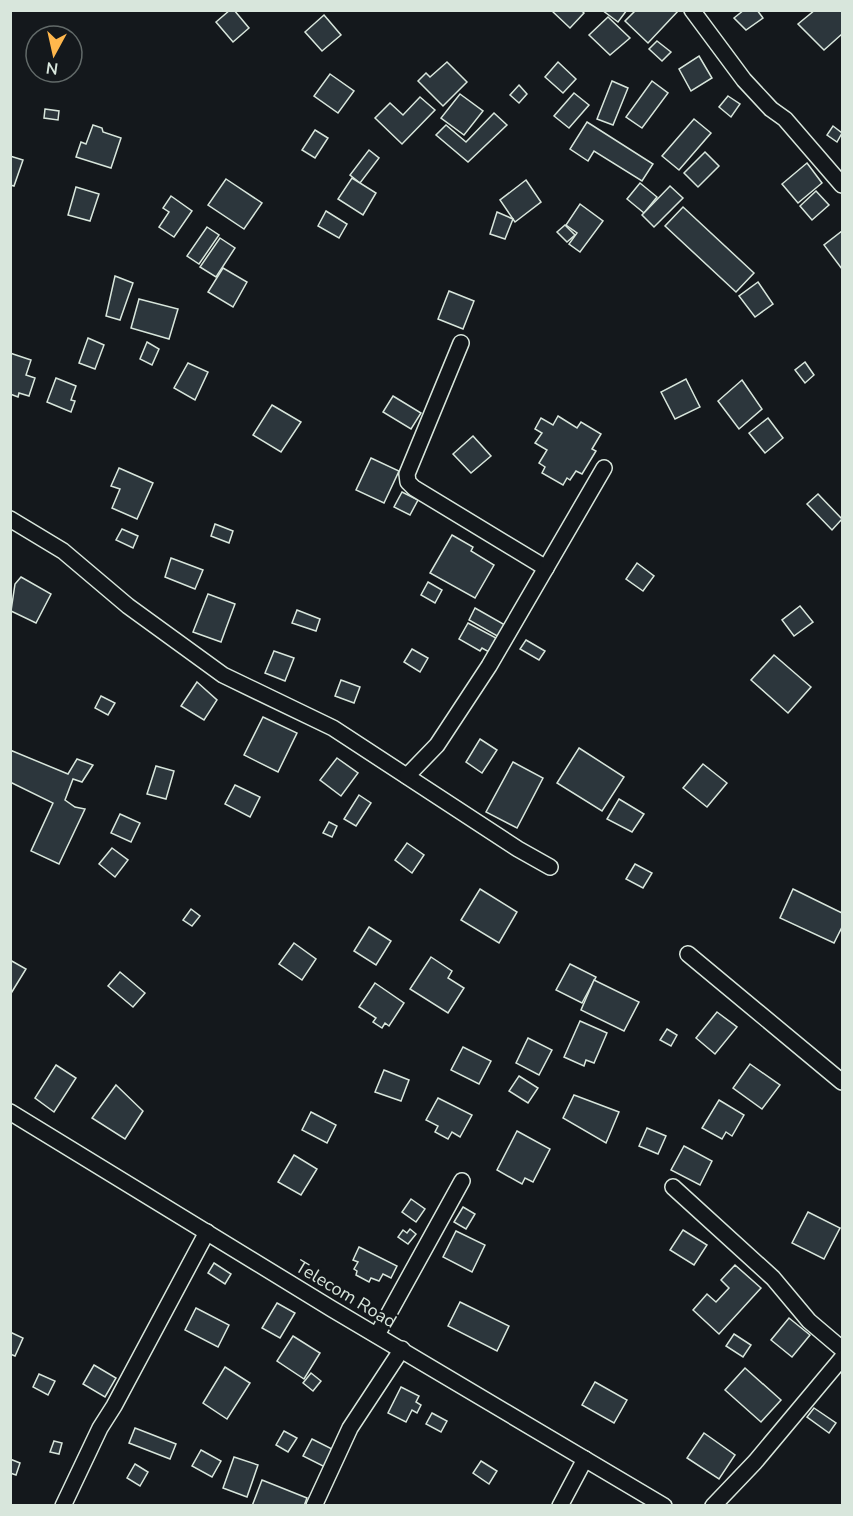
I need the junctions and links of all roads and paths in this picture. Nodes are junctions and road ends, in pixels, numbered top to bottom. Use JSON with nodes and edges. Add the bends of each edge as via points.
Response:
{"nodes":[{"id":1,"x":692,"y":10,"type":"edge"},
{"id":2,"x":843,"y":185,"type":"edge"},
{"id":3,"x":461,"y":343,"type":"dead end"},
{"id":4,"x":604,"y":468,"type":"dead end"},
{"id":5,"x":10,"y":519,"type":"edge"},
{"id":6,"x":546,"y":568,"type":"junction"},
{"id":7,"x":407,"y":776,"type":"junction"},
{"id":8,"x":550,"y":867,"type":"dead end"},
{"id":9,"x":688,"y":954,"type":"dead end"},
{"id":10,"x":843,"y":1083,"type":"edge"},
{"id":11,"x":10,"y":1112,"type":"edge"},
{"id":12,"x":462,"y":1181,"type":"dead end"},
{"id":13,"x":673,"y":1187,"type":"dead end"},
{"id":14,"x":207,"y":1232,"type":"junction"},
{"id":15,"x":377,"y":1335,"type":"junction"},
{"id":16,"x":402,"y":1349,"type":"junction"},
{"id":17,"x":843,"y":1349,"type":"edge"},
{"id":18,"x":843,"y":1358,"type":"edge"},
{"id":19,"x":585,"y":1459,"type":"junction"},
{"id":20,"x":63,"y":1506,"type":"edge"},
{"id":21,"x":314,"y":1506,"type":"edge"},
{"id":22,"x":560,"y":1506,"type":"edge"},
{"id":23,"x":664,"y":1506,"type":"edge"},
{"id":24,"x":713,"y":1506,"type":"edge"}],
"edges":[{"from":1,"to":2,"type":"street","via":[[744,80],[785,119]]},
{"from":3,"to":6,"type":"street","via":[[407,474],[408,482]]},
{"from":4,"to":6,"type":"street"},
{"from":5,"to":7,"type":"street","via":[[63,551],[128,606],[223,675],[333,728]]},
{"from":6,"to":7,"type":"street","via":[[437,745]]},
{"from":7,"to":8,"type":"street"},
{"from":9,"to":10,"type":"street"},
{"from":11,"to":14,"type":"street","name":"Telecom Road"},
{"from":12,"to":15,"type":"street"},
{"from":13,"to":17,"type":"street","via":[[773,1278],[809,1322]]},
{"from":14,"to":15,"type":"street","name":"Telecom Road"},
{"from":14,"to":20,"type":"street","via":[[100,1428]]},
{"from":15,"to":16,"type":"street","name":"Telecom Road"},
{"from":16,"to":19,"type":"street","name":"Telecom Road"},
{"from":16,"to":21,"type":"street","via":[[350,1428]]},
{"from":18,"to":24,"type":"street"},
{"from":19,"to":22,"type":"street"},
{"from":19,"to":23,"type":"street","name":"Telecom Road"}]}
